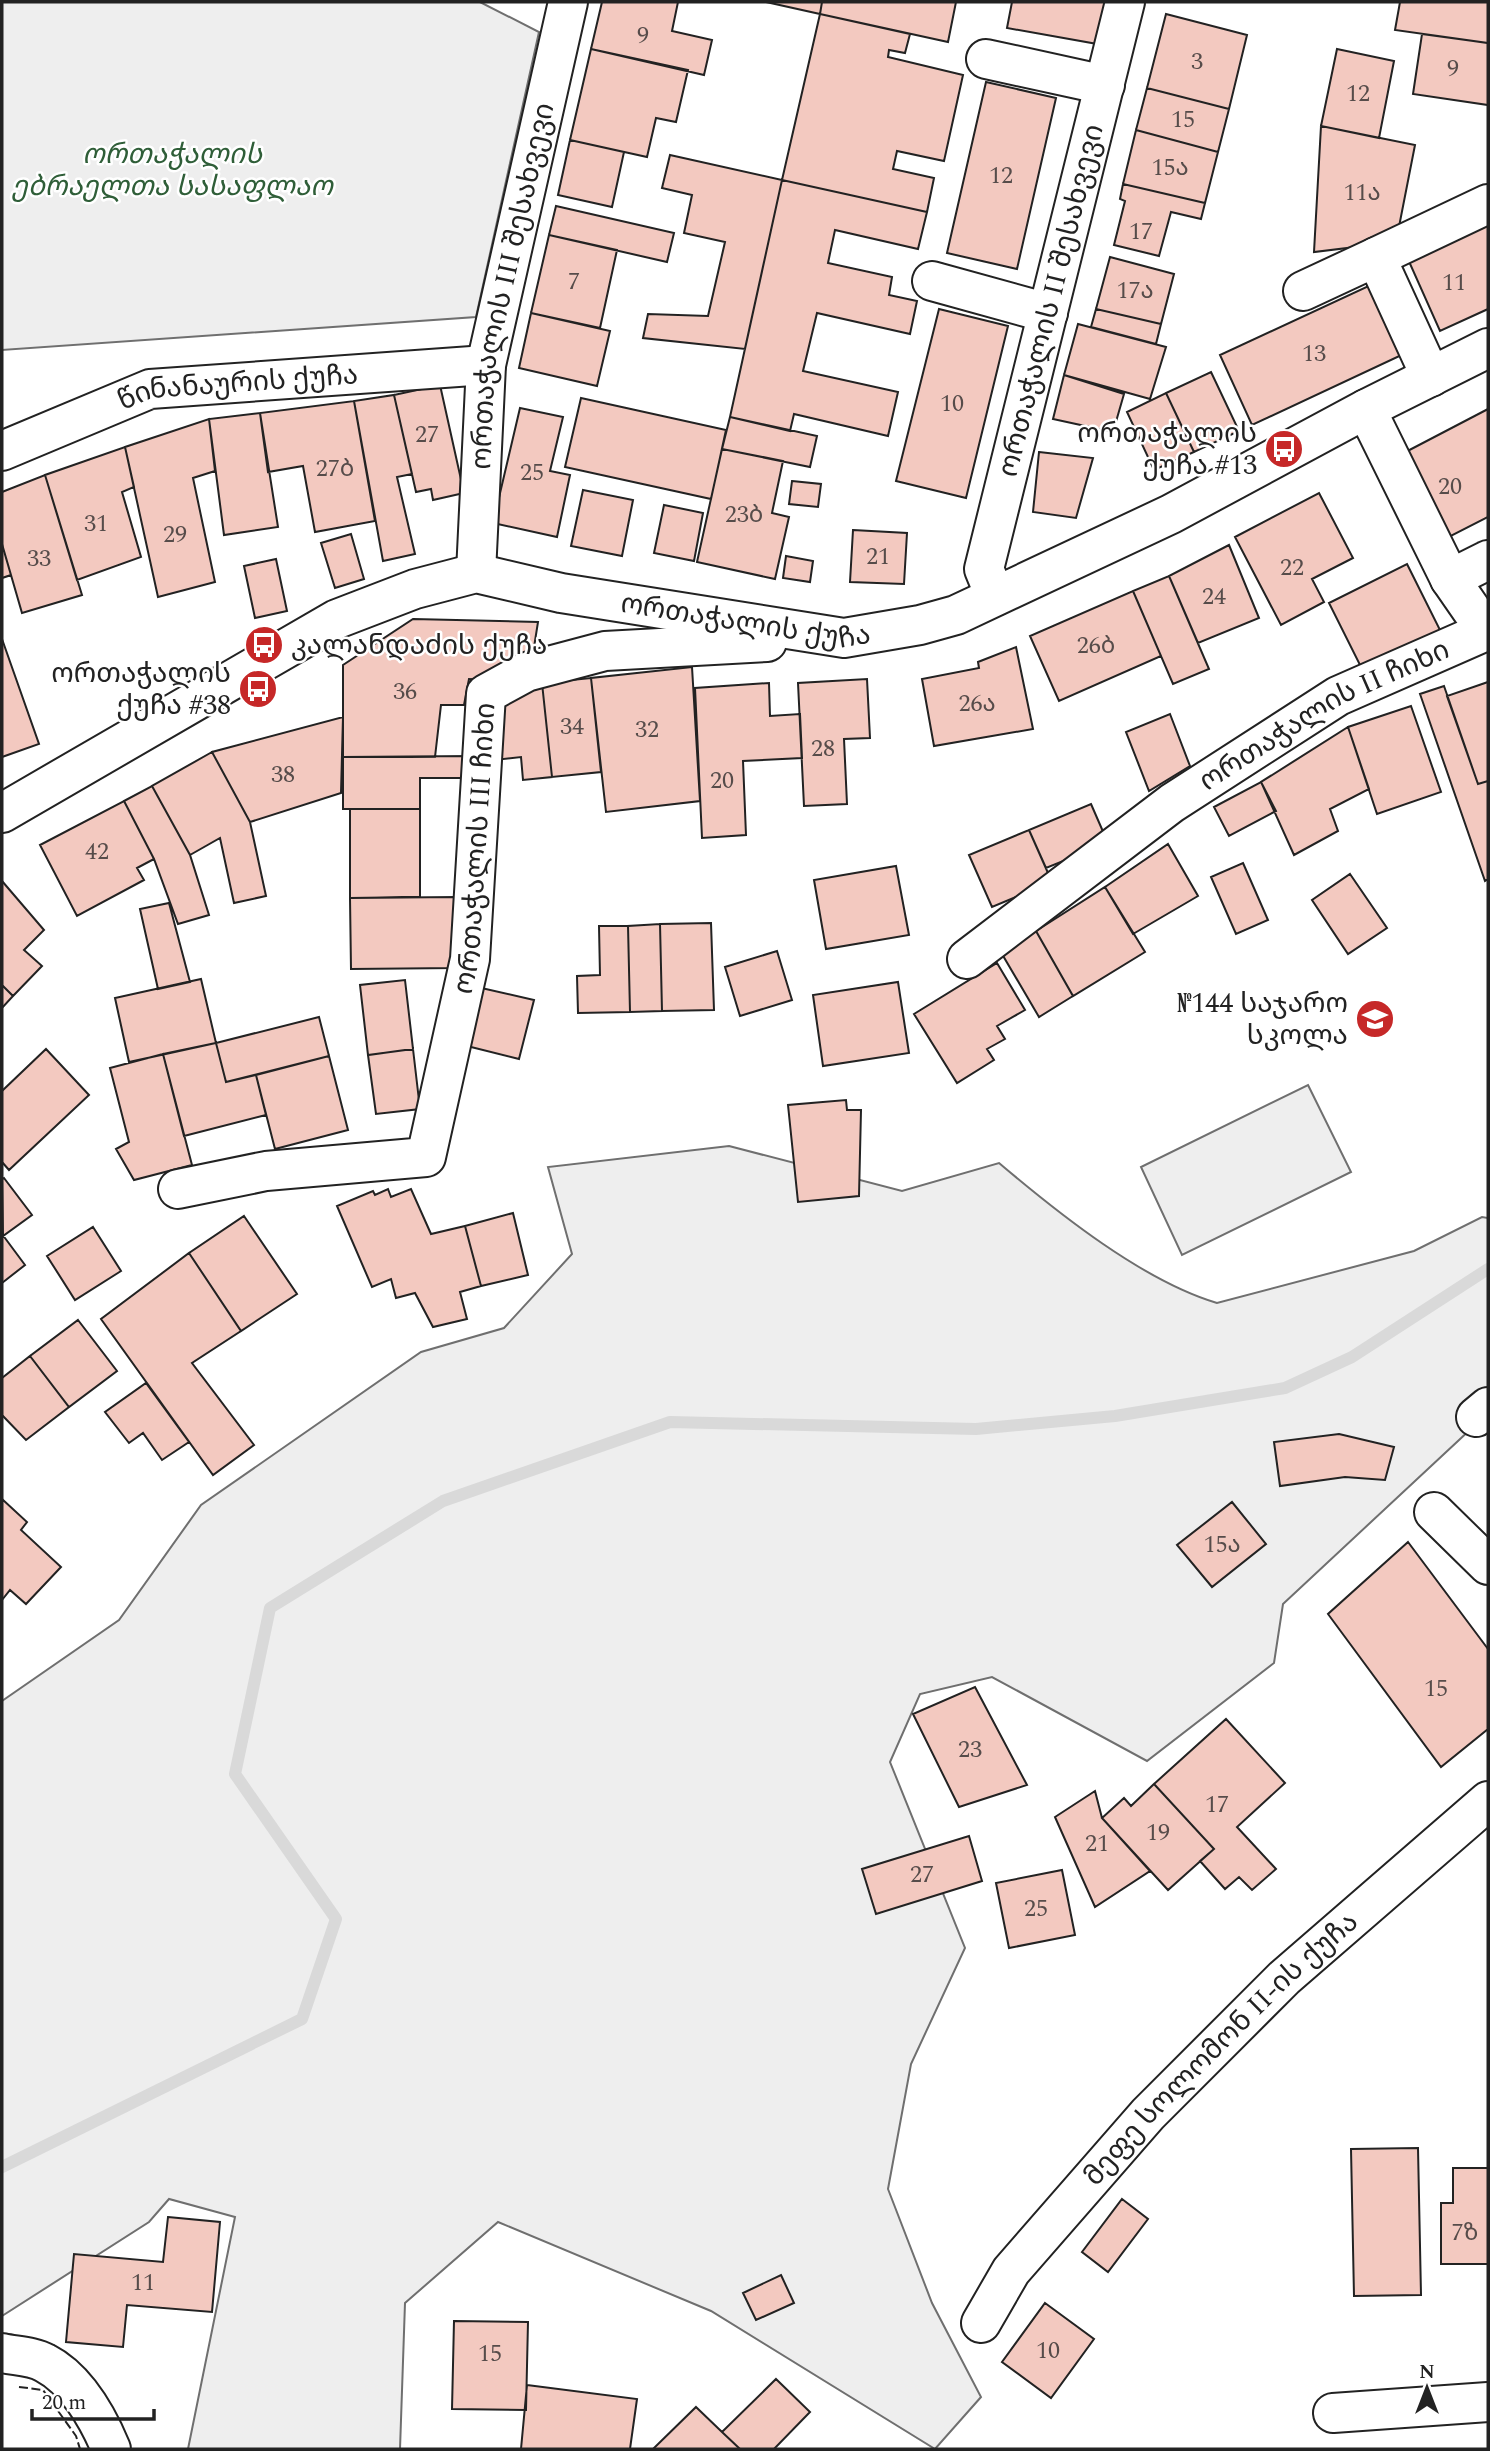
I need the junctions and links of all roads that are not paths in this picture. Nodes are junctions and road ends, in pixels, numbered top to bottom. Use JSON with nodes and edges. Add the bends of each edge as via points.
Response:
{"nodes":[{"id":1,"x":568,"y":2,"type":"edge"},
{"id":2,"x":1125,"y":2,"type":"edge"},
{"id":3,"x":986,"y":59,"type":"dead end"},
{"id":4,"x":1105,"y":85,"type":"junction"},
{"id":5,"x":1488,"y":204,"type":"edge"},
{"id":6,"x":1376,"y":257,"type":"junction"},
{"id":7,"x":932,"y":281,"type":"dead end"},
{"id":8,"x":1303,"y":291,"type":"dead end"},
{"id":9,"x":1048,"y":313,"type":"junction"},
{"id":10,"x":1488,"y":348,"type":"edge"},
{"id":11,"x":486,"y":365,"type":"junction"},
{"id":12,"x":1431,"y":377,"type":"junction"},
{"id":13,"x":1366,"y":409,"type":"junction"},
{"id":14,"x":2,"y":451,"type":"edge"},
{"id":15,"x":1488,"y":560,"type":"edge"},
{"id":16,"x":476,"y":573,"type":"junction"},
{"id":17,"x":1450,"y":579,"type":"junction"},
{"id":18,"x":995,"y":596,"type":"junction"},
{"id":19,"x":844,"y":638,"type":"junction"},
{"id":20,"x":2,"y":813,"type":"edge"},
{"id":21,"x":967,"y":959,"type":"dead end"},
{"id":22,"x":178,"y":1189,"type":"dead end"},
{"id":23,"x":1434,"y":1511,"type":"dead end"},
{"id":24,"x":1488,"y":1564,"type":"edge"},
{"id":25,"x":1488,"y":1801,"type":"edge"},
{"id":26,"x":981,"y":2323,"type":"dead end"},
{"id":27,"x":2,"y":2353,"type":"edge"},
{"id":28,"x":1488,"y":2402,"type":"edge"},
{"id":29,"x":1334,"y":2413,"type":"dead end"},
{"id":30,"x":111,"y":2449,"type":"edge"}],
"edges":[{"from":1,"to":11,"type":"street","name":"ორთაჭალის III შესახვევი"},
{"from":2,"to":4,"type":"street","name":"ორთაჭალის II შესახვევი"},
{"from":3,"to":4,"type":"street"},
{"from":4,"to":9,"type":"street","name":"ორთაჭალის II შესახვევი"},
{"from":5,"to":6,"type":"street"},
{"from":6,"to":8,"type":"street"},
{"from":6,"to":12,"type":"street"},
{"from":7,"to":9,"type":"street"},
{"from":9,"to":18,"type":"street","name":"ორთაჭალის II შესახვევი","via":[[984,569]]},
{"from":10,"to":12,"type":"street","name":"ორთაჭალის ქუჩა"},
{"from":11,"to":14,"type":"street","name":"წინანაურის ქუჩა","via":[[150,388]]},
{"from":11,"to":16,"type":"street","name":"ორთაჭალის III შესახვევი"},
{"from":12,"to":13,"type":"street","name":"ორთაჭალის ქუჩა"},
{"from":13,"to":17,"type":"street","name":"ორთაჭალის II ჩიხი"},
{"from":13,"to":18,"type":"street","name":"ორთაჭალის ქუჩა","via":[[1171,514]]},
{"from":15,"to":17,"type":"street"},
{"from":16,"to":19,"type":"street","name":"ორთაჭალის ქუჩა","via":[[561,593]]},
{"from":16,"to":20,"type":"street","name":"ორთაჭალის ქუჩა","via":[[415,589],[337,619]]},
{"from":17,"to":21,"type":"street","name":"ორთაჭალის II ჩიხი","via":[[1486,631],[1338,696],[1172,803]]},
{"from":18,"to":19,"type":"street","name":"ორთაჭალის ქუჩა","via":[[920,625]]},
{"from":19,"to":22,"type":"street","name":"ორთაჭალის III ჩიხი","via":[[605,651],[526,672],[486,694],[470,959],[426,1157],[266,1171]]},
{"from":23,"to":24,"type":"street"},
{"from":25,"to":26,"type":"street","name":"მეფე სოლომონ II-ის ქუჩა","via":[[1284,1978],[1148,2114],[1011,2271]]},
{"from":27,"to":30,"type":"street","via":[[44,2362],[63,2376],[80,2393]]},
{"from":28,"to":29,"type":"street"}]}
